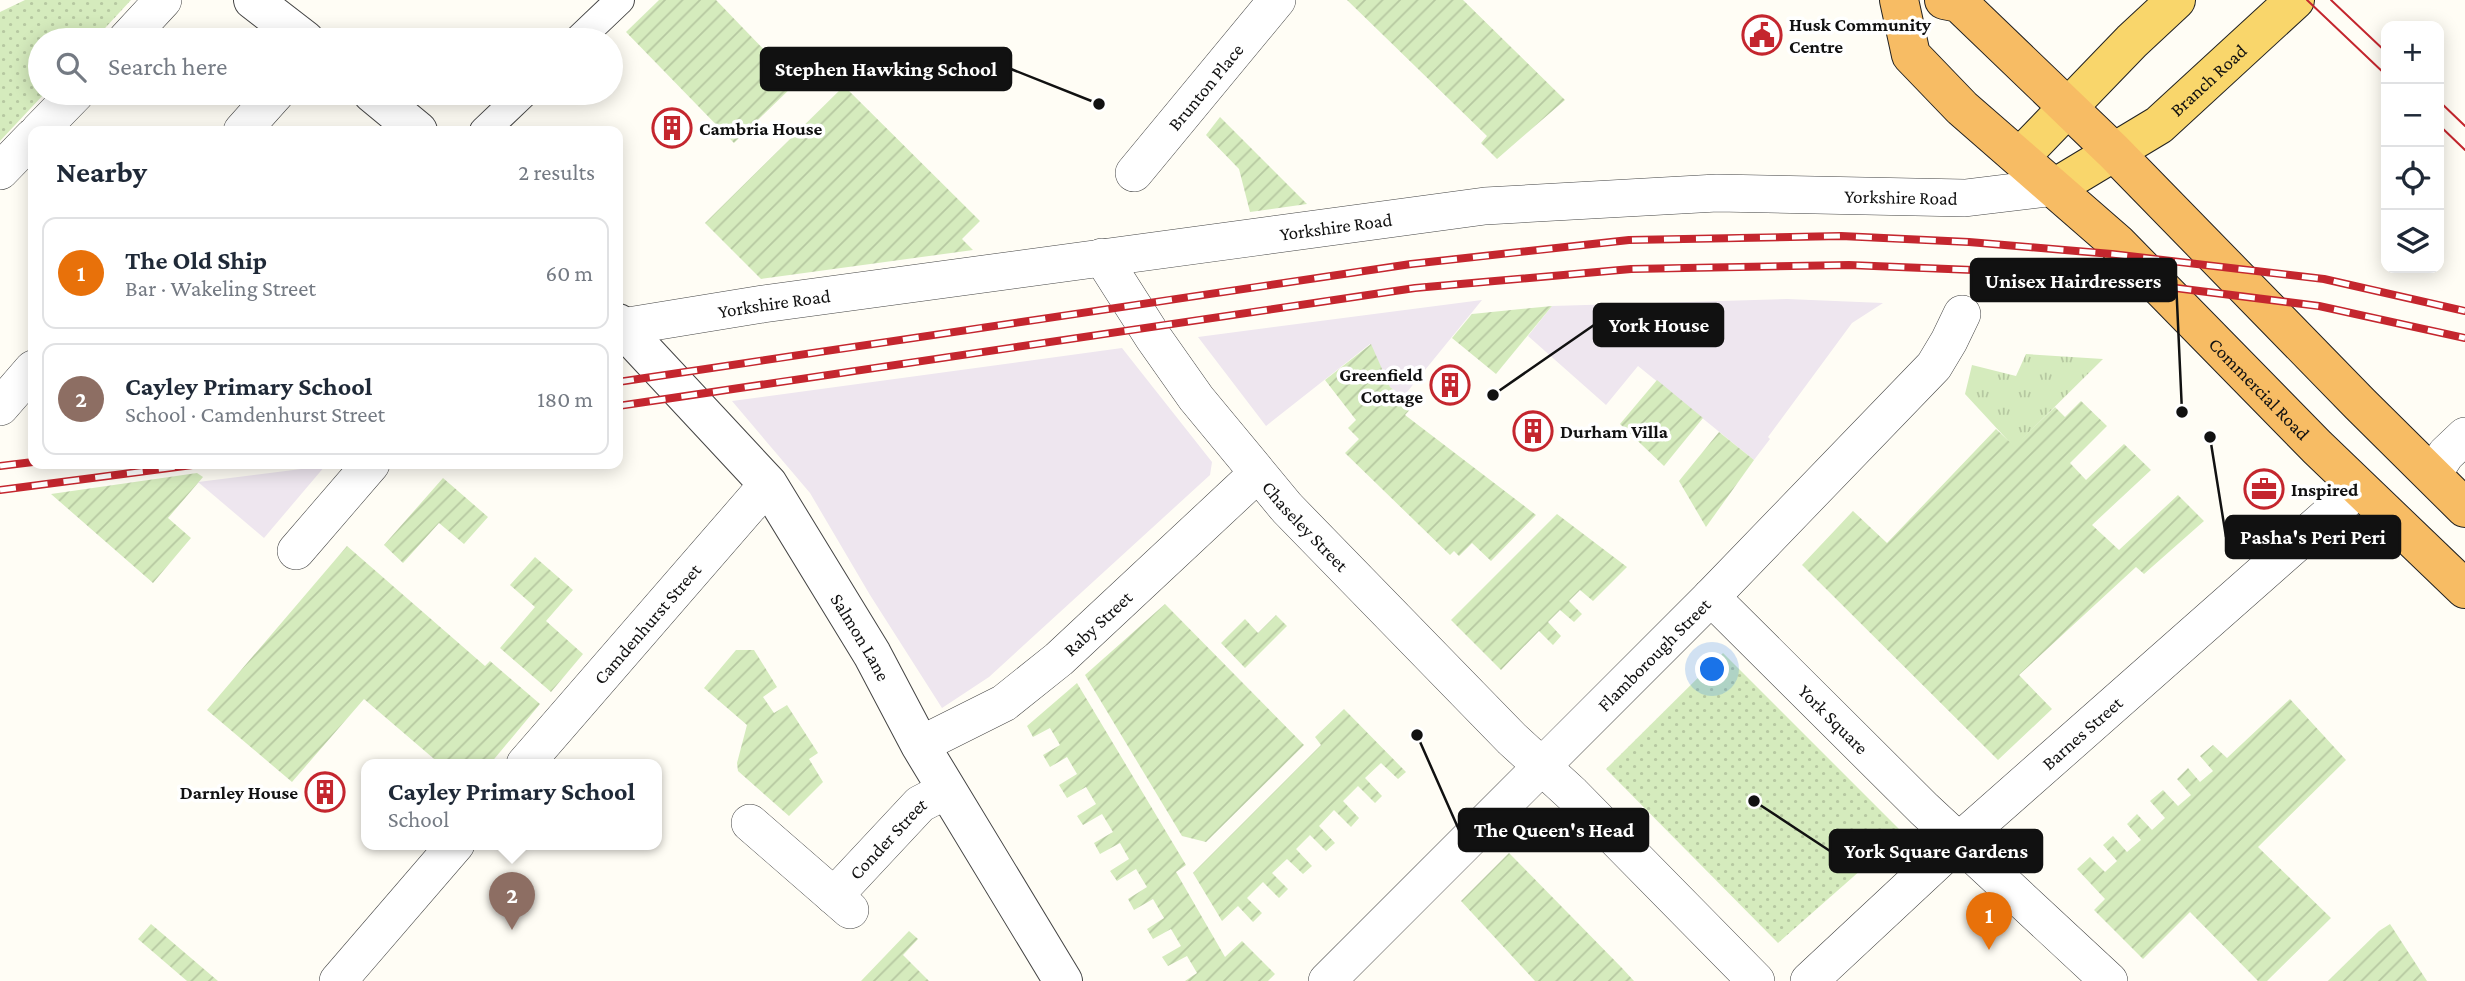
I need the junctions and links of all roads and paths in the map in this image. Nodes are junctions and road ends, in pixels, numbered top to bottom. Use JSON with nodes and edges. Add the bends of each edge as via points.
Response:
{"nodes":[{"id":1,"x":163,"y":0,"type":"edge"},
{"id":2,"x":253,"y":0,"type":"edge"},
{"id":3,"x":620,"y":0,"type":"edge"},
{"id":4,"x":1277,"y":0,"type":"edge"},
{"id":5,"x":1899,"y":0,"type":"edge"},
{"id":6,"x":1944,"y":0,"type":"edge"},
{"id":7,"x":2176,"y":0,"type":"edge"},
{"id":8,"x":2295,"y":0,"type":"edge"},
{"id":9,"x":137,"y":28,"type":"edge"},
{"id":10,"x":289,"y":28,"type":"edge"},
{"id":11,"x":591,"y":28,"type":"edge"},
{"id":12,"x":64,"y":105,"type":"edge"},
{"id":13,"x":265,"y":105,"type":"edge"},
{"id":14,"x":387,"y":105,"type":"edge"},
{"id":15,"x":511,"y":105,"type":"edge"},
{"id":16,"x":2069,"y":107,"type":"junction"},
{"id":17,"x":44,"y":126,"type":"edge"},
{"id":18,"x":246,"y":126,"type":"edge"},
{"id":19,"x":412,"y":126,"type":"edge"},
{"id":20,"x":489,"y":126,"type":"edge"},
{"id":21,"x":28,"y":142,"type":"edge"},
{"id":22,"x":2115,"y":152,"type":"junction"},
{"id":23,"x":2020,"y":158,"type":"junction"},
{"id":24,"x":0,"y":171,"type":"edge"},
{"id":25,"x":1134,"y":173,"type":"dead end"},
{"id":26,"x":2056,"y":187,"type":"junction"},
{"id":27,"x":1102,"y":257,"type":"junction"},
{"id":28,"x":1962,"y":314,"type":"dead end"},
{"id":29,"x":623,"y":325,"type":"edge"},
{"id":30,"x":623,"y":328,"type":"edge"},
{"id":31,"x":28,"y":375,"type":"edge"},
{"id":32,"x":0,"y":407,"type":"edge"},
{"id":33,"x":2465,"y":436,"type":"edge"},
{"id":34,"x":367,"y":469,"type":"edge"},
{"id":35,"x":1258,"y":474,"type":"junction"},
{"id":36,"x":2433,"y":474,"type":"junction"},
{"id":37,"x":768,"y":484,"type":"junction"},
{"id":38,"x":2359,"y":488,"type":"junction"},
{"id":39,"x":2465,"y":508,"type":"edge"},
{"id":40,"x":296,"y":551,"type":"dead end"},
{"id":41,"x":2465,"y":589,"type":"edge"},
{"id":42,"x":1711,"y":597,"type":"junction"},
{"id":43,"x":920,"y":745,"type":"junction"},
{"id":44,"x":529,"y":759,"type":"edge"},
{"id":45,"x":1542,"y":766,"type":"junction"},
{"id":46,"x":947,"y":790,"type":"junction"},
{"id":47,"x":750,"y":823,"type":"dead end"},
{"id":48,"x":1958,"y":842,"type":"junction"},
{"id":49,"x":451,"y":850,"type":"edge"},
{"id":50,"x":338,"y":981,"type":"edge"},
{"id":51,"x":1063,"y":981,"type":"edge"},
{"id":52,"x":1327,"y":981,"type":"edge"},
{"id":53,"x":1756,"y":981,"type":"edge"},
{"id":54,"x":1809,"y":981,"type":"edge"},
{"id":55,"x":2109,"y":981,"type":"edge"}],
"edges":[{"from":1,"to":9,"type":"street"},
{"from":2,"to":10,"type":"street"},
{"from":3,"to":11,"type":"street"},
{"from":4,"to":25,"type":"street","name":"Brunton Place"},
{"from":5,"to":23,"type":"highway","name":"Commercial Road","via":[[1911,55]]},
{"from":6,"to":16,"type":"highway","via":[[1959,3]]},
{"from":7,"to":16,"type":"main road"},
{"from":8,"to":22,"type":"main road","name":"Branch Road","via":[[2159,125]]},
{"from":12,"to":17,"type":"street"},
{"from":13,"to":18,"type":"street"},
{"from":14,"to":19,"type":"street"},
{"from":15,"to":20,"type":"street"},
{"from":16,"to":22,"type":"highway"},
{"from":16,"to":23,"type":"main road"},
{"from":21,"to":24,"type":"street"},
{"from":22,"to":26,"type":"main road","name":"Branch Road"},
{"from":22,"to":36,"type":"highway"},
{"from":23,"to":26,"type":"highway","name":"Commercial Road"},
{"from":26,"to":27,"type":"street","name":"Yorkshire Road","via":[[1965,198],[1717,193],[1485,206]]},
{"from":26,"to":38,"type":"highway","name":"Commercial Road"},
{"from":27,"to":29,"type":"street","name":"Yorkshire Road"},
{"from":27,"to":35,"type":"street","name":"Chaseley Street","via":[[1196,398]]},
{"from":28,"to":42,"type":"street","name":"Flamborough Street","via":[[1934,366]]},
{"from":30,"to":37,"type":"street","name":"Salmon Lane"},
{"from":31,"to":32,"type":"street"},
{"from":33,"to":36,"type":"street"},
{"from":34,"to":40,"type":"street"},
{"from":35,"to":43,"type":"street","name":"Raby Street","via":[[1013,696]]},
{"from":35,"to":45,"type":"street","name":"Chaseley Street"},
{"from":36,"to":39,"type":"highway"},
{"from":37,"to":43,"type":"street","name":"Salmon Lane","via":[[872,654]]},
{"from":37,"to":44,"type":"street","name":"Camdenhurst Street"},
{"from":38,"to":41,"type":"highway","name":"Commercial Road"},
{"from":38,"to":48,"type":"street","name":"Barnes Street"},
{"from":42,"to":45,"type":"street","name":"Flamborough Street"},
{"from":42,"to":48,"type":"street","name":"York Square"},
{"from":43,"to":46,"type":"street","name":"Salmon Lane"},
{"from":45,"to":52,"type":"street","name":"Flamborough Street"},
{"from":45,"to":53,"type":"street"},
{"from":46,"to":47,"type":"street","name":"Conder Street","via":[[920,804],[842,903]]},
{"from":46,"to":51,"type":"street","name":"Salmon Lane"},
{"from":48,"to":54,"type":"street","name":"Barnes Street"},
{"from":48,"to":55,"type":"street","name":"York Square"},
{"from":49,"to":50,"type":"street"}]}
